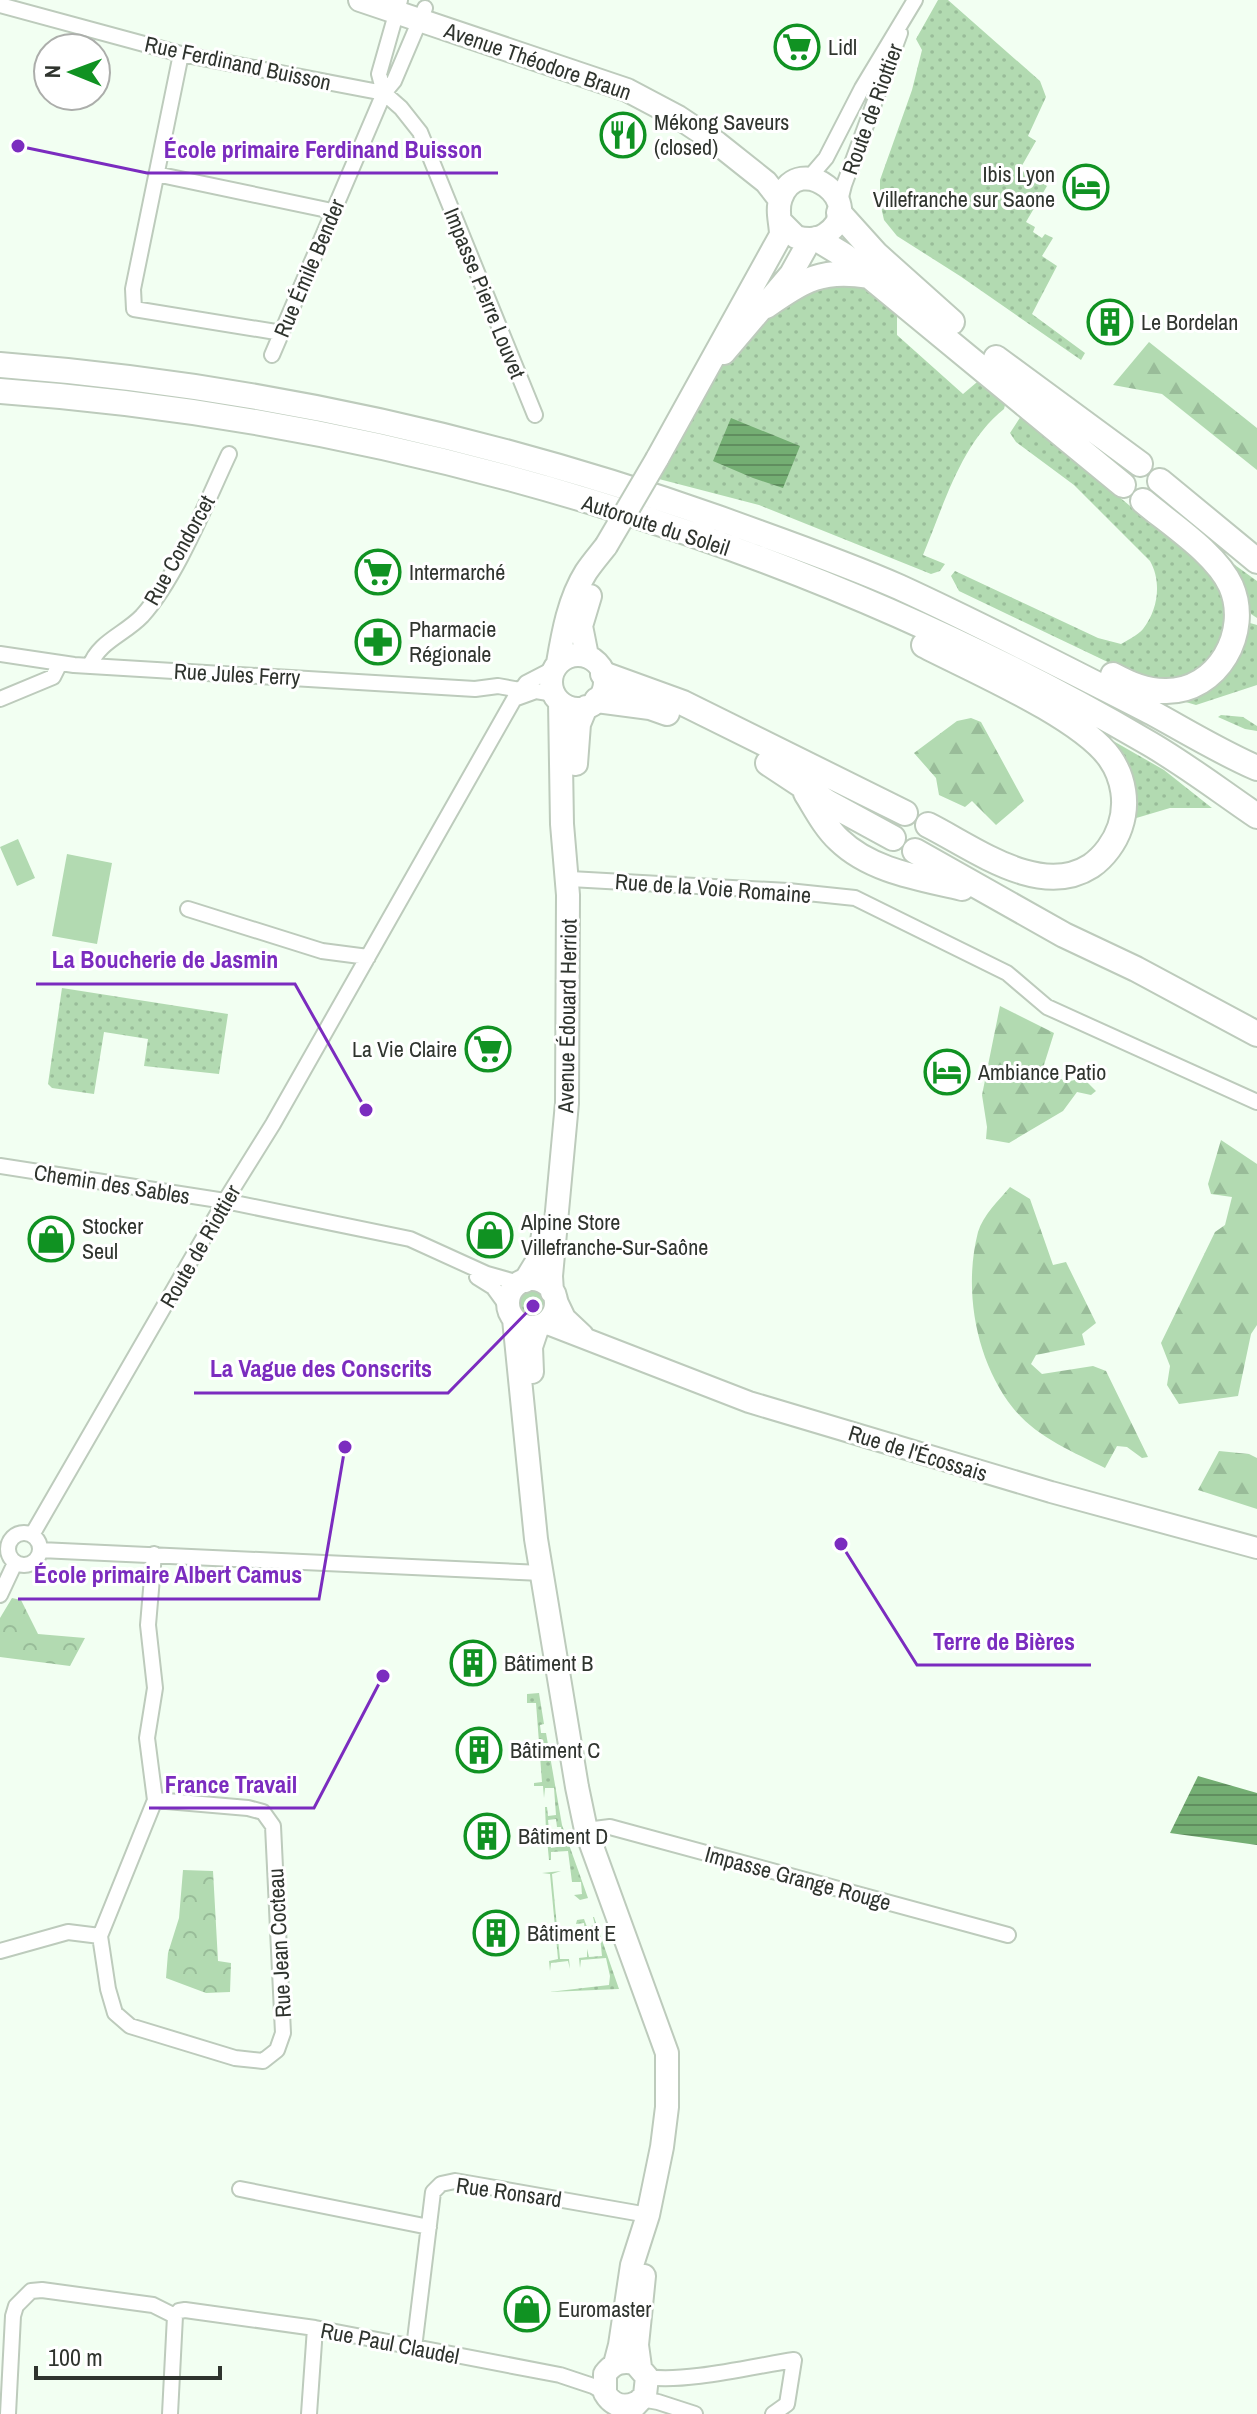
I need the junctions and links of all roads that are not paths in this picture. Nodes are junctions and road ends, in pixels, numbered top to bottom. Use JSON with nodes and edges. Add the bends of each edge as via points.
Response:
{"nodes":[{"id":1,"x":360,"y":0,"type":"edge"},
{"id":2,"x":0,"y":5,"type":"edge"},
{"id":3,"x":399,"y":5,"type":"edge"},
{"id":4,"x":911,"y":6,"type":"edge"},
{"id":5,"x":422,"y":15,"type":"junction"},
{"id":6,"x":181,"y":54,"type":"junction"},
{"id":7,"x":384,"y":93,"type":"junction"},
{"id":8,"x":156,"y":174,"type":"junction"},
{"id":9,"x":803,"y":180,"type":"junction"},
{"id":10,"x":839,"y":210,"type":"junction"},
{"id":11,"x":332,"y":211,"type":"junction"},
{"id":12,"x":780,"y":211,"type":"junction"},
{"id":13,"x":814,"y":239,"type":"junction"},
{"id":14,"x":869,"y":276,"type":"junction"},
{"id":15,"x":766,"y":306,"type":"junction"},
{"id":16,"x":282,"y":333,"type":"junction"},
{"id":17,"x":272,"y":355,"type":"dead end"},
{"id":18,"x":0,"y":365,"type":"edge"},
{"id":19,"x":705,"y":373,"type":"junction"},
{"id":20,"x":0,"y":391,"type":"edge"},
{"id":21,"x":535,"y":415,"type":"dead end"},
{"id":22,"x":229,"y":454,"type":"dead end"},
{"id":23,"x":541,"y":462,"type":"junction"},
{"id":24,"x":1140,"y":464,"type":"dead end"},
{"id":25,"x":1160,"y":481,"type":"dead end"},
{"id":26,"x":1123,"y":485,"type":"dead end"},
{"id":27,"x":1143,"y":501,"type":"dead end"},
{"id":28,"x":662,"y":525,"type":"junction"},
{"id":29,"x":605,"y":547,"type":"junction"},
{"id":30,"x":1257,"y":561,"type":"edge"},
{"id":31,"x":0,"y":654,"type":"edge"},
{"id":32,"x":60,"y":663,"type":"junction"},
{"id":33,"x":595,"y":665,"type":"junction"},
{"id":34,"x":556,"y":666,"type":"junction"},
{"id":35,"x":97,"y":667,"type":"junction"},
{"id":36,"x":516,"y":697,"type":"junction"},
{"id":37,"x":557,"y":698,"type":"junction"},
{"id":38,"x":0,"y":699,"type":"edge"},
{"id":39,"x":591,"y":703,"type":"junction"},
{"id":40,"x":1257,"y":768,"type":"edge"},
{"id":41,"x":795,"y":778,"type":"junction"},
{"id":42,"x":905,"y":813,"type":"dead end"},
{"id":43,"x":1257,"y":816,"type":"edge"},
{"id":44,"x":928,"y":825,"type":"dead end"},
{"id":45,"x":893,"y":838,"type":"dead end"},
{"id":46,"x":915,"y":851,"type":"dead end"},
{"id":47,"x":569,"y":887,"type":"junction"},
{"id":48,"x":990,"y":894,"type":"junction"},
{"id":49,"x":188,"y":909,"type":"dead end"},
{"id":50,"x":368,"y":957,"type":"junction"},
{"id":51,"x":1257,"y":1034,"type":"edge"},
{"id":52,"x":1257,"y":1102,"type":"edge"},
{"id":53,"x":564,"y":1136,"type":"junction"},
{"id":54,"x":0,"y":1166,"type":"edge"},
{"id":55,"x":225,"y":1201,"type":"junction"},
{"id":56,"x":440,"y":1253,"type":"junction"},
{"id":57,"x":522,"y":1282,"type":"junction"},
{"id":58,"x":554,"y":1294,"type":"junction"},
{"id":59,"x":511,"y":1314,"type":"junction"},
{"id":60,"x":541,"y":1325,"type":"junction"},
{"id":61,"x":586,"y":1338,"type":"junction"},
{"id":62,"x":532,"y":1488,"type":"junction"},
{"id":63,"x":32,"y":1535,"type":"junction"},
{"id":64,"x":4,"y":1542,"type":"edge"},
{"id":65,"x":1257,"y":1548,"type":"edge"},
{"id":66,"x":40,"y":1550,"type":"junction"},
{"id":67,"x":154,"y":1554,"type":"junction"},
{"id":68,"x":15,"y":1563,"type":"junction"},
{"id":69,"x":542,"y":1573,"type":"junction"},
{"id":70,"x":0,"y":1595,"type":"edge"},
{"id":71,"x":155,"y":1800,"type":"junction"},
{"id":72,"x":586,"y":1830,"type":"junction"},
{"id":73,"x":1008,"y":1935,"type":"dead end"},
{"id":74,"x":100,"y":1936,"type":"junction"},
{"id":75,"x":0,"y":1951,"type":"edge"},
{"id":76,"x":240,"y":2189,"type":"dead end"},
{"id":77,"x":648,"y":2215,"type":"junction"},
{"id":78,"x":429,"y":2227,"type":"junction"},
{"id":79,"x":7,"y":2315,"type":"edge"},
{"id":80,"x":175,"y":2316,"type":"junction"},
{"id":81,"x":315,"y":2328,"type":"junction"},
{"id":82,"x":414,"y":2348,"type":"junction"},
{"id":83,"x":612,"y":2366,"type":"junction"},
{"id":84,"x":644,"y":2372,"type":"junction"},
{"id":85,"x":560,"y":2375,"type":"junction"},
{"id":86,"x":606,"y":2401,"type":"edge"},
{"id":87,"x":635,"y":2406,"type":"edge"},
{"id":88,"x":8,"y":2414,"type":"edge"},
{"id":89,"x":170,"y":2414,"type":"edge"},
{"id":90,"x":309,"y":2414,"type":"edge"},
{"id":91,"x":695,"y":2414,"type":"edge"},
{"id":92,"x":773,"y":2414,"type":"edge"}],
"edges":[{"from":1,"to":3,"type":"main road","name":"Avenue Théodore Braun"},
{"from":2,"to":6,"type":"street","name":"Rue Ferdinand Buisson"},
{"from":3,"to":5,"type":"main road","name":"Avenue Théodore Braun"},
{"from":3,"to":7,"type":"street","name":"Rue Émile Bender","via":[[379,74]]},
{"from":4,"to":9,"type":"street","name":"Route de Riottier","via":[[826,158]]},
{"from":4,"to":10,"type":"street","name":"Route de Riottier"},
{"from":5,"to":7,"type":"street","name":"Rue Émile Bender"},
{"from":5,"to":9,"type":"main road","name":"Avenue Théodore Braun","via":[[604,68],[773,169]]},
{"from":5,"to":12,"type":"main road","name":"Avenue Théodore Braun","via":[[638,95],[717,143],[766,182]]},
{"from":6,"to":7,"type":"street","name":"Rue Ferdinand Buisson"},
{"from":6,"to":8,"type":"street"},
{"from":7,"to":11,"type":"street","name":"Rue Émile Bender"},
{"from":7,"to":21,"type":"street","name":"Impasse Pierre Louvet","via":[[420,132]]},
{"from":8,"to":11,"type":"street"},
{"from":8,"to":16,"type":"street","via":[[133,289],[134,309]]},
{"from":9,"to":10,"type":"main road","via":[[817,180],[832,189]]},
{"from":9,"to":12,"type":"main road","via":[[785,190]]},
{"from":10,"to":13,"type":"main road","via":[[832,229]]},
{"from":10,"to":24,"type":"highway","via":[[876,254],[968,336]]},
{"from":11,"to":16,"type":"street","name":"Rue Émile Bender"},
{"from":12,"to":13,"type":"main road","via":[[796,237]]},
{"from":12,"to":19,"type":"main road","via":[[781,235]]},
{"from":13,"to":14,"type":"highway"},
{"from":13,"to":15,"type":"main road"},
{"from":14,"to":15,"type":"highway","via":[[824,273]]},
{"from":14,"to":26,"type":"highway"},
{"from":15,"to":19,"type":"main road"},
{"from":16,"to":17,"type":"street","name":"Rue Émile Bender"},
{"from":18,"to":23,"type":"highway","name":"Autoroute du Soleil","via":[[294,403],[465,439]]},
{"from":19,"to":29,"type":"main road","bridge":true},
{"from":20,"to":28,"type":"highway","name":"Autoroute du Soleil","via":[[168,409],[337,437]]},
{"from":22,"to":35,"type":"street","name":"Rue Condorcet","via":[[163,588],[143,614],[101,646]]},
{"from":23,"to":27,"type":"highway","via":[[655,491],[819,543],[1138,687],[1187,688],[1214,672],[1226,657],[1238,621],[1237,603],[1218,567]]},
{"from":23,"to":40,"type":"highway","name":"Autoroute du Soleil","via":[[671,502],[896,586]]},
{"from":25,"to":30,"type":"highway"},
{"from":28,"to":43,"type":"highway","name":"Autoroute du Soleil","via":[[817,582],[972,651],[1145,740]]},
{"from":28,"to":44,"type":"highway","via":[[906,636],[1029,700],[1103,750],[1123,788],[1124,810],[1116,838],[1095,863],[1074,874],[1040,876],[1016,869]]},
{"from":29,"to":33,"type":"main road","via":[[581,626]]},
{"from":29,"to":34,"type":"main road","via":[[578,590]]},
{"from":31,"to":32,"type":"street","name":"Rue Jules Ferry"},
{"from":32,"to":35,"type":"street","name":"Rue Jules Ferry"},
{"from":32,"to":38,"type":"street","via":[[53,677]]},
{"from":33,"to":34,"type":"main road","via":[[572,656]]},
{"from":33,"to":39,"type":"main road","via":[[603,688]]},
{"from":33,"to":42,"type":"highway"},
{"from":34,"to":36,"type":"street","name":"Route de Riottier"},
{"from":34,"to":37,"type":"main road","via":[[551,681]]},
{"from":35,"to":36,"type":"street","name":"Rue Jules Ferry","via":[[475,689],[498,686]]},
{"from":36,"to":37,"type":"street","via":[[536,691]]},
{"from":36,"to":50,"type":"street","name":"Route de Riottier"},
{"from":37,"to":39,"type":"main road","via":[[573,708]]},
{"from":37,"to":47,"type":"main road","name":"Avenue Édouard Herriot"},
{"from":39,"to":41,"type":"highway","via":[[664,711]]},
{"from":39,"to":47,"type":"main road","name":"Avenue Édouard Herriot","via":[[578,735]]},
{"from":41,"to":45,"type":"highway"},
{"from":41,"to":48,"type":"highway","via":[[848,848],[900,873]]},
{"from":46,"to":48,"type":"highway"},
{"from":47,"to":52,"type":"street","name":"Rue de la Voie Romaine","via":[[788,891],[855,898],[1007,973],[1047,1007]]},
{"from":47,"to":53,"type":"main road","name":"Avenue Édouard Herriot"},
{"from":48,"to":51,"type":"highway"},
{"from":49,"to":50,"type":"street","via":[[322,951]]},
{"from":50,"to":55,"type":"street","name":"Route de Riottier"},
{"from":53,"to":57,"type":"main road","name":"Avenue Édouard Herriot","via":[[539,1258]]},
{"from":53,"to":58,"type":"main road","name":"Avenue Édouard Herriot","via":[[551,1276]]},
{"from":54,"to":55,"type":"street","name":"Chemin des Sables"},
{"from":55,"to":56,"type":"street","name":"Chemin des Sables","via":[[410,1239]]},
{"from":55,"to":63,"type":"street","name":"Route de Riottier"},
{"from":56,"to":57,"type":"street","via":[[503,1280]]},
{"from":56,"to":59,"type":"street","via":[[493,1287]]},
{"from":57,"to":58,"type":"main road","via":[[538,1280]]},
{"from":57,"to":59,"type":"main road","via":[[511,1292]]},
{"from":58,"to":60,"type":"main road","via":[[555,1309]]},
{"from":58,"to":61,"type":"main road","name":"Rue de l'Écossais","via":[[565,1318]]},
{"from":59,"to":60,"type":"main road","via":[[525,1326]]},
{"from":59,"to":62,"type":"main road"},
{"from":60,"to":61,"type":"main road","name":"Rue de l'Écossais"},
{"from":60,"to":62,"type":"main road","via":[[531,1347],[537,1454]]},
{"from":61,"to":65,"type":"main road","name":"Rue de l'Écossais","via":[[749,1402]]},
{"from":62,"to":69,"type":"main road"},
{"from":63,"to":64,"type":"street","via":[[18,1533]]},
{"from":63,"to":66,"type":"street"},
{"from":64,"to":68,"type":"street"},
{"from":66,"to":67,"type":"street"},
{"from":66,"to":68,"type":"street","via":[[31,1563]]},
{"from":67,"to":69,"type":"street"},
{"from":67,"to":71,"type":"street","via":[[148,1625],[155,1688],[147,1738]]},
{"from":68,"to":70,"type":"street"},
{"from":69,"to":72,"type":"main road"},
{"from":71,"to":74,"type":"street"},
{"from":71,"to":74,"type":"street","name":"Rue Jean Cocteau","via":[[248,1808],[263,1812],[273,1826],[283,2033],[277,2050],[263,2061],[235,2058],[130,2026],[115,2013]]},
{"from":72,"to":73,"type":"street","name":"Impasse Grange Rouge","via":[[610,1827]]},
{"from":72,"to":77,"type":"main road","via":[[667,2053],[667,2107]]},
{"from":74,"to":75,"type":"street","via":[[68,1932]]},
{"from":76,"to":78,"type":"street"},
{"from":77,"to":78,"type":"street","name":"Rue Ronsard","via":[[455,2181],[433,2192]]},
{"from":77,"to":83,"type":"main road"},
{"from":77,"to":84,"type":"main road","via":[[637,2345]]},
{"from":78,"to":82,"type":"street","name":"Rue Ronsard"},
{"from":79,"to":80,"type":"street","name":"Rue Paul Claudel","via":[[24,2296],[42,2290],[153,2305]]},
{"from":79,"to":88,"type":"street"},
{"from":80,"to":81,"type":"street","name":"Rue Paul Claudel","via":[[185,2310]]},
{"from":80,"to":89,"type":"street"},
{"from":81,"to":82,"type":"street","name":"Rue Paul Claudel"},
{"from":81,"to":90,"type":"street"},
{"from":82,"to":85,"type":"street","name":"Rue Paul Claudel"},
{"from":83,"to":84,"type":"main road","via":[[628,2361]]},
{"from":83,"to":85,"type":"street","name":"Rue Paul Claudel","via":[[590,2375]]},
{"from":83,"to":86,"type":"main road","via":[[603,2380]]},
{"from":84,"to":87,"type":"main road","via":[[647,2389]]},
{"from":84,"to":92,"type":"street","via":[[672,2378],[794,2360],[787,2404]]},
{"from":85,"to":86,"type":"street","name":"Rue Paul Claudel","via":[[593,2386]]},
{"from":86,"to":87,"type":"main road"},
{"from":87,"to":91,"type":"street","via":[[658,2402]]}]}
